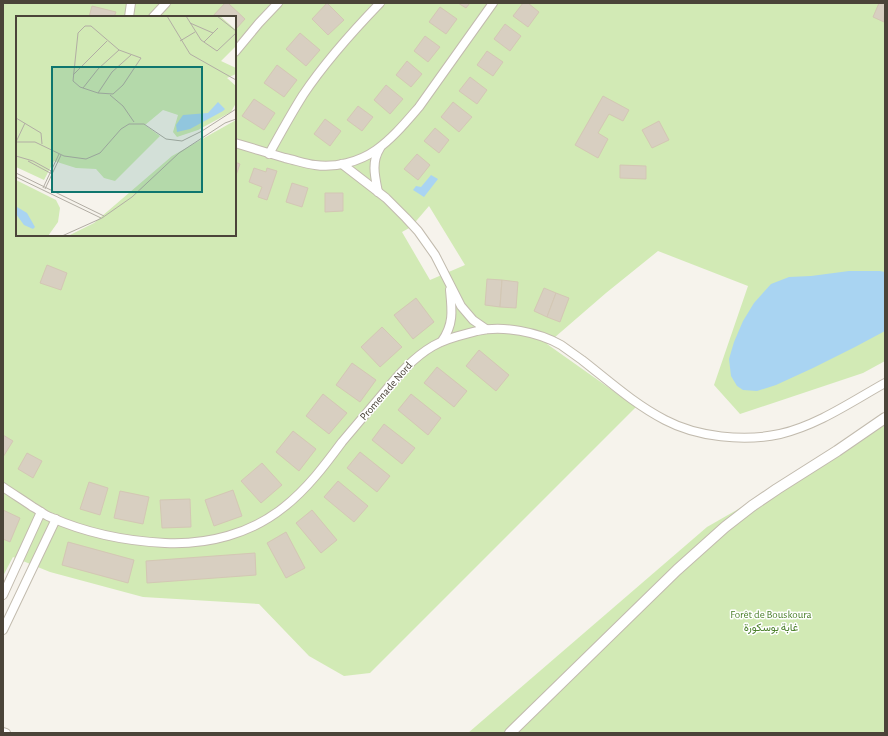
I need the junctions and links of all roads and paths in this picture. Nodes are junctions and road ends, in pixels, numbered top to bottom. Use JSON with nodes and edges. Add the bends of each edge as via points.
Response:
{"nodes":[{"id":1,"x":131,"y":3,"type":"edge"},
{"id":2,"x":166,"y":3,"type":"edge"},
{"id":3,"x":278,"y":3,"type":"edge"},
{"id":4,"x":380,"y":3,"type":"edge"},
{"id":5,"x":494,"y":3,"type":"edge"},
{"id":6,"x":129,"y":16,"type":"edge"},
{"id":7,"x":155,"y":16,"type":"edge"},
{"id":8,"x":236,"y":51,"type":"edge"},
{"id":9,"x":236,"y":143,"type":"edge"},
{"id":10,"x":382,"y":146,"type":"junction"},
{"id":11,"x":269,"y":154,"type":"junction"},
{"id":12,"x":342,"y":164,"type":"junction"},
{"id":13,"x":378,"y":192,"type":"junction"},
{"id":14,"x":450,"y":285,"type":"junction"},
{"id":15,"x":486,"y":330,"type":"junction"},
{"id":16,"x":442,"y":341,"type":"junction"},
{"id":17,"x":885,"y":383,"type":"edge"},
{"id":18,"x":885,"y":418,"type":"edge"},
{"id":19,"x":3,"y":487,"type":"edge"},
{"id":20,"x":41,"y":512,"type":"junction"},
{"id":21,"x":56,"y":519,"type":"junction"},
{"id":22,"x":3,"y":594,"type":"edge"},
{"id":23,"x":5,"y":621,"type":"edge"},
{"id":24,"x":3,"y":630,"type":"edge"},
{"id":25,"x":3,"y":732,"type":"edge"},
{"id":26,"x":6,"y":733,"type":"edge"},
{"id":27,"x":510,"y":733,"type":"edge"}],
"edges":[{"from":1,"to":6,"type":"street"},
{"from":2,"to":7,"type":"street"},
{"from":3,"to":8,"type":"street"},
{"from":4,"to":11,"type":"street","via":[[315,78]]},
{"from":5,"to":10,"type":"street","via":[[419,107]]},
{"from":9,"to":11,"type":"street"},
{"from":10,"to":12,"type":"street","via":[[364,157]]},
{"from":10,"to":13,"type":"street","via":[[374,162]]},
{"from":11,"to":12,"type":"street","via":[[314,165]]},
{"from":12,"to":13,"type":"street"},
{"from":13,"to":14,"type":"street","via":[[418,230]]},
{"from":14,"to":15,"type":"street","via":[[465,311]]},
{"from":14,"to":16,"type":"street","via":[[451,321],[448,333]]},
{"from":15,"to":16,"type":"street","name":"Promenade Nord"},
{"from":15,"to":17,"type":"street","name":"Promenade Nord","via":[[519,331],[560,345],[652,413],[680,427],[711,434],[756,437],[792,430],[825,417]]},
{"from":16,"to":21,"type":"street","name":"Promenade Nord","via":[[420,354],[407,366],[294,499],[253,526],[217,539],[172,543],[114,537],[71,526]]},
{"from":18,"to":27,"type":"street","via":[[725,526]]},
{"from":19,"to":20,"type":"street","name":"Promenade Nord"},
{"from":20,"to":21,"type":"street","name":"Promenade Nord"},
{"from":20,"to":22,"type":"street"},
{"from":21,"to":23,"type":"street"},
{"from":23,"to":24,"type":"street"},
{"from":25,"to":26,"type":"street"}]}
